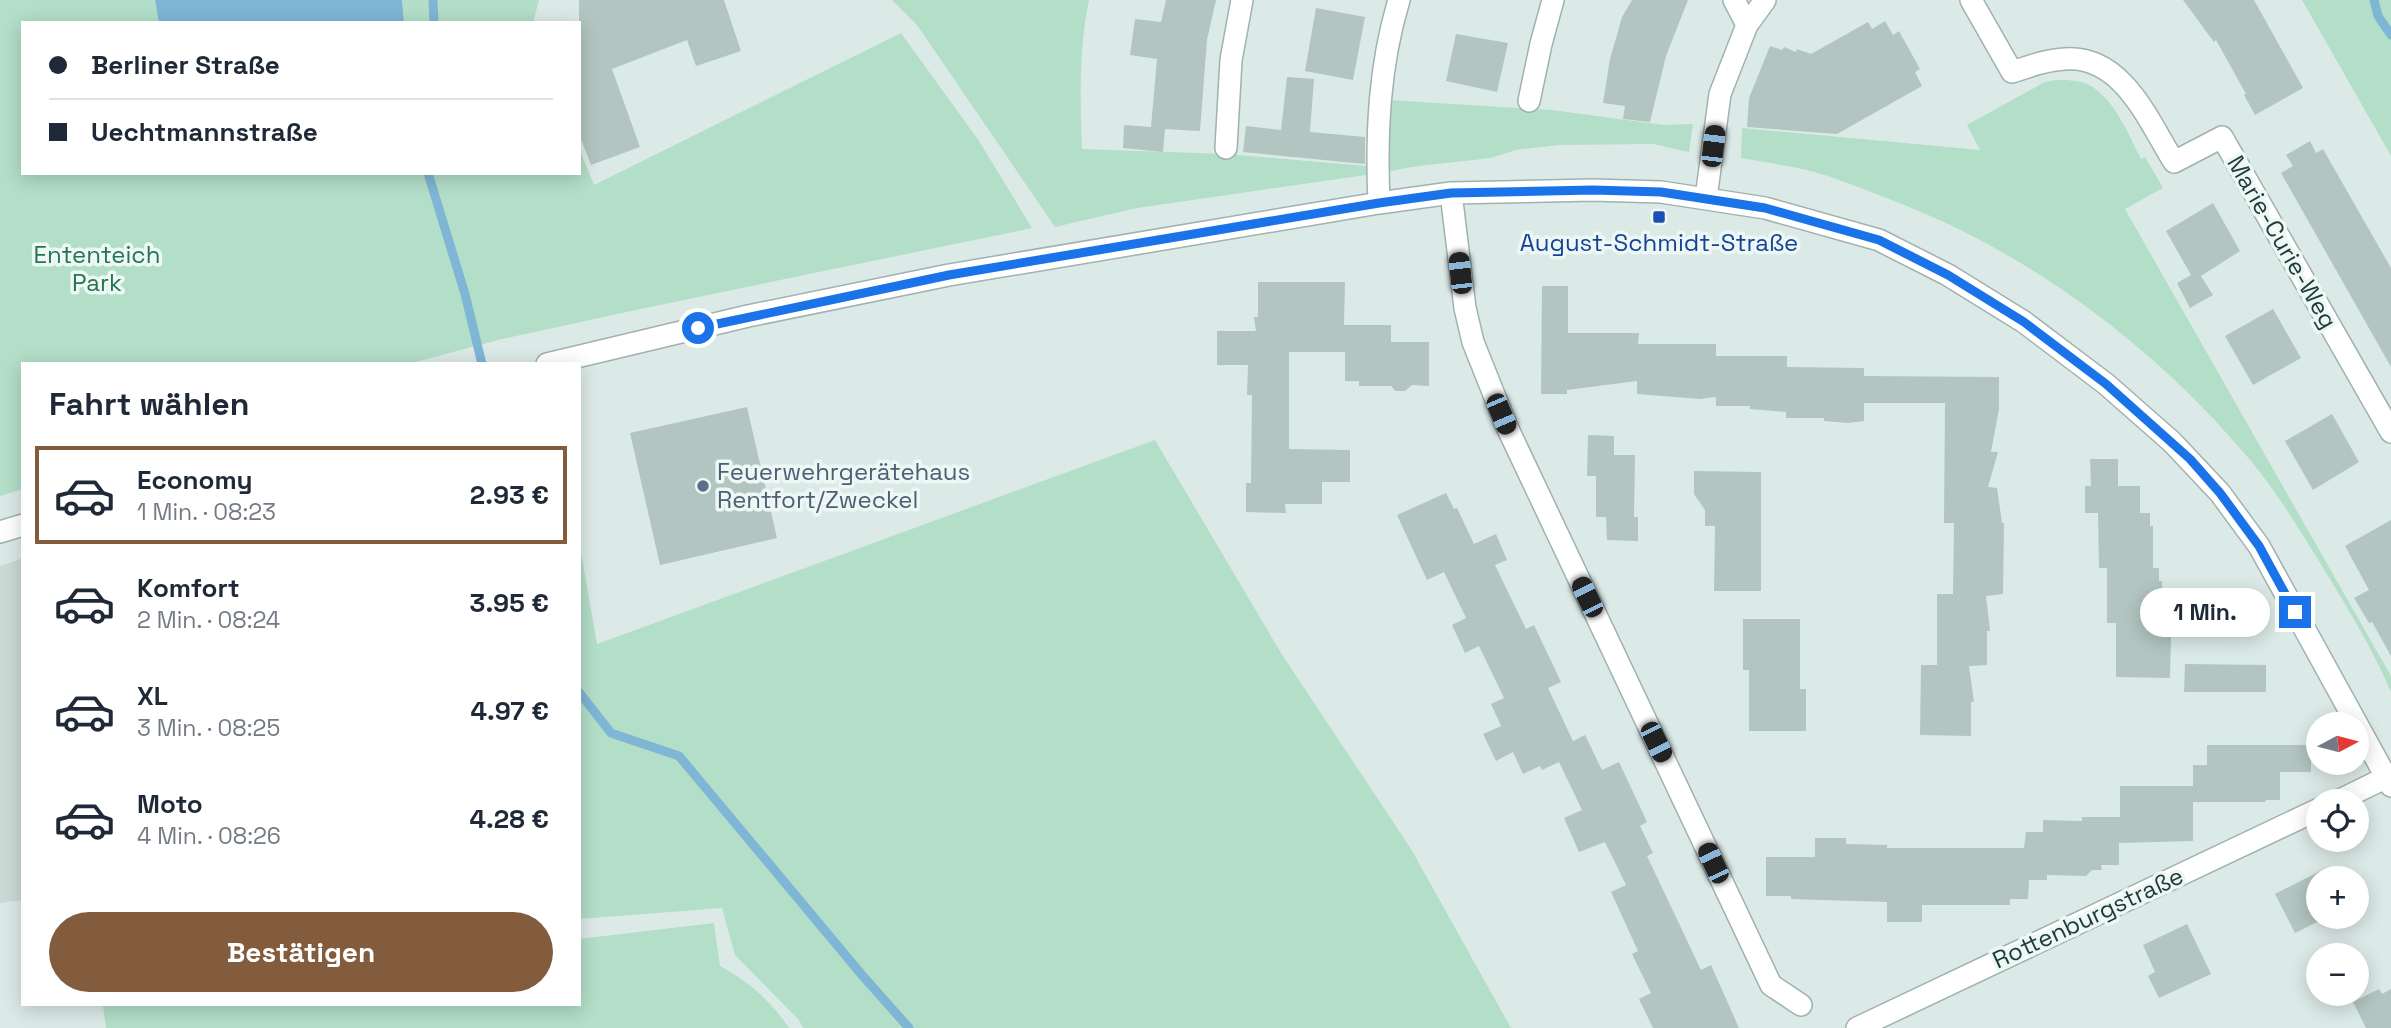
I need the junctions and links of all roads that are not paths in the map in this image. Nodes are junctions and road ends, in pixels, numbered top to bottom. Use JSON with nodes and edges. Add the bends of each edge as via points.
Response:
{"nodes":[{"id":1,"x":1242,"y":0,"type":"edge"},
{"id":2,"x":1399,"y":0,"type":"edge"},
{"id":3,"x":1553,"y":0,"type":"edge"},
{"id":4,"x":1734,"y":0,"type":"edge"},
{"id":5,"x":1765,"y":0,"type":"edge"},
{"id":6,"x":1971,"y":0,"type":"edge"},
{"id":7,"x":1747,"y":25,"type":"junction"},
{"id":8,"x":1529,"y":101,"type":"dead end"},
{"id":9,"x":1226,"y":148,"type":"dead end"},
{"id":10,"x":1451,"y":193,"type":"junction"},
{"id":11,"x":1706,"y":198,"type":"junction"},
{"id":12,"x":1379,"y":203,"type":"junction"},
{"id":13,"x":555,"y":362,"type":"edge"},
{"id":14,"x":2391,"y":432,"type":"edge"},
{"id":15,"x":21,"y":526,"type":"edge"},
{"id":16,"x":0,"y":532,"type":"edge"},
{"id":17,"x":2390,"y":780,"type":"edge"},
{"id":18,"x":2368,"y":789,"type":"edge"},
{"id":19,"x":2306,"y":815,"type":"edge"},
{"id":20,"x":1801,"y":1005,"type":"dead end"},
{"id":21,"x":1857,"y":1028,"type":"edge"}],
"edges":[{"from":1,"to":9,"type":"street","via":[[1231,60]]},
{"from":2,"to":12,"type":"street","via":[[1378,118]]},
{"from":3,"to":8,"type":"street"},
{"from":4,"to":7,"type":"street"},
{"from":5,"to":7,"type":"street"},
{"from":6,"to":14,"type":"street","name":"Marie-Curie-Weg","via":[[2012,72],[2068,58],[2109,71],[2127,87],[2174,162],[2222,137]]},
{"from":7,"to":11,"type":"street","via":[[1720,94]]},
{"from":10,"to":11,"type":"street","via":[[1593,190]]},
{"from":10,"to":12,"type":"street"},
{"from":10,"to":20,"type":"street","via":[[1473,342],[1507,427],[1771,985]]},
{"from":11,"to":17,"type":"street","via":[[1765,208],[1879,240],[2024,322],[2106,384],[2190,459],[2259,546]]},
{"from":12,"to":13,"type":"street","via":[[949,275]]},
{"from":15,"to":16,"type":"street"},
{"from":17,"to":18,"type":"street"},
{"from":19,"to":21,"type":"street","name":"Rottenburgstraße"}]}
